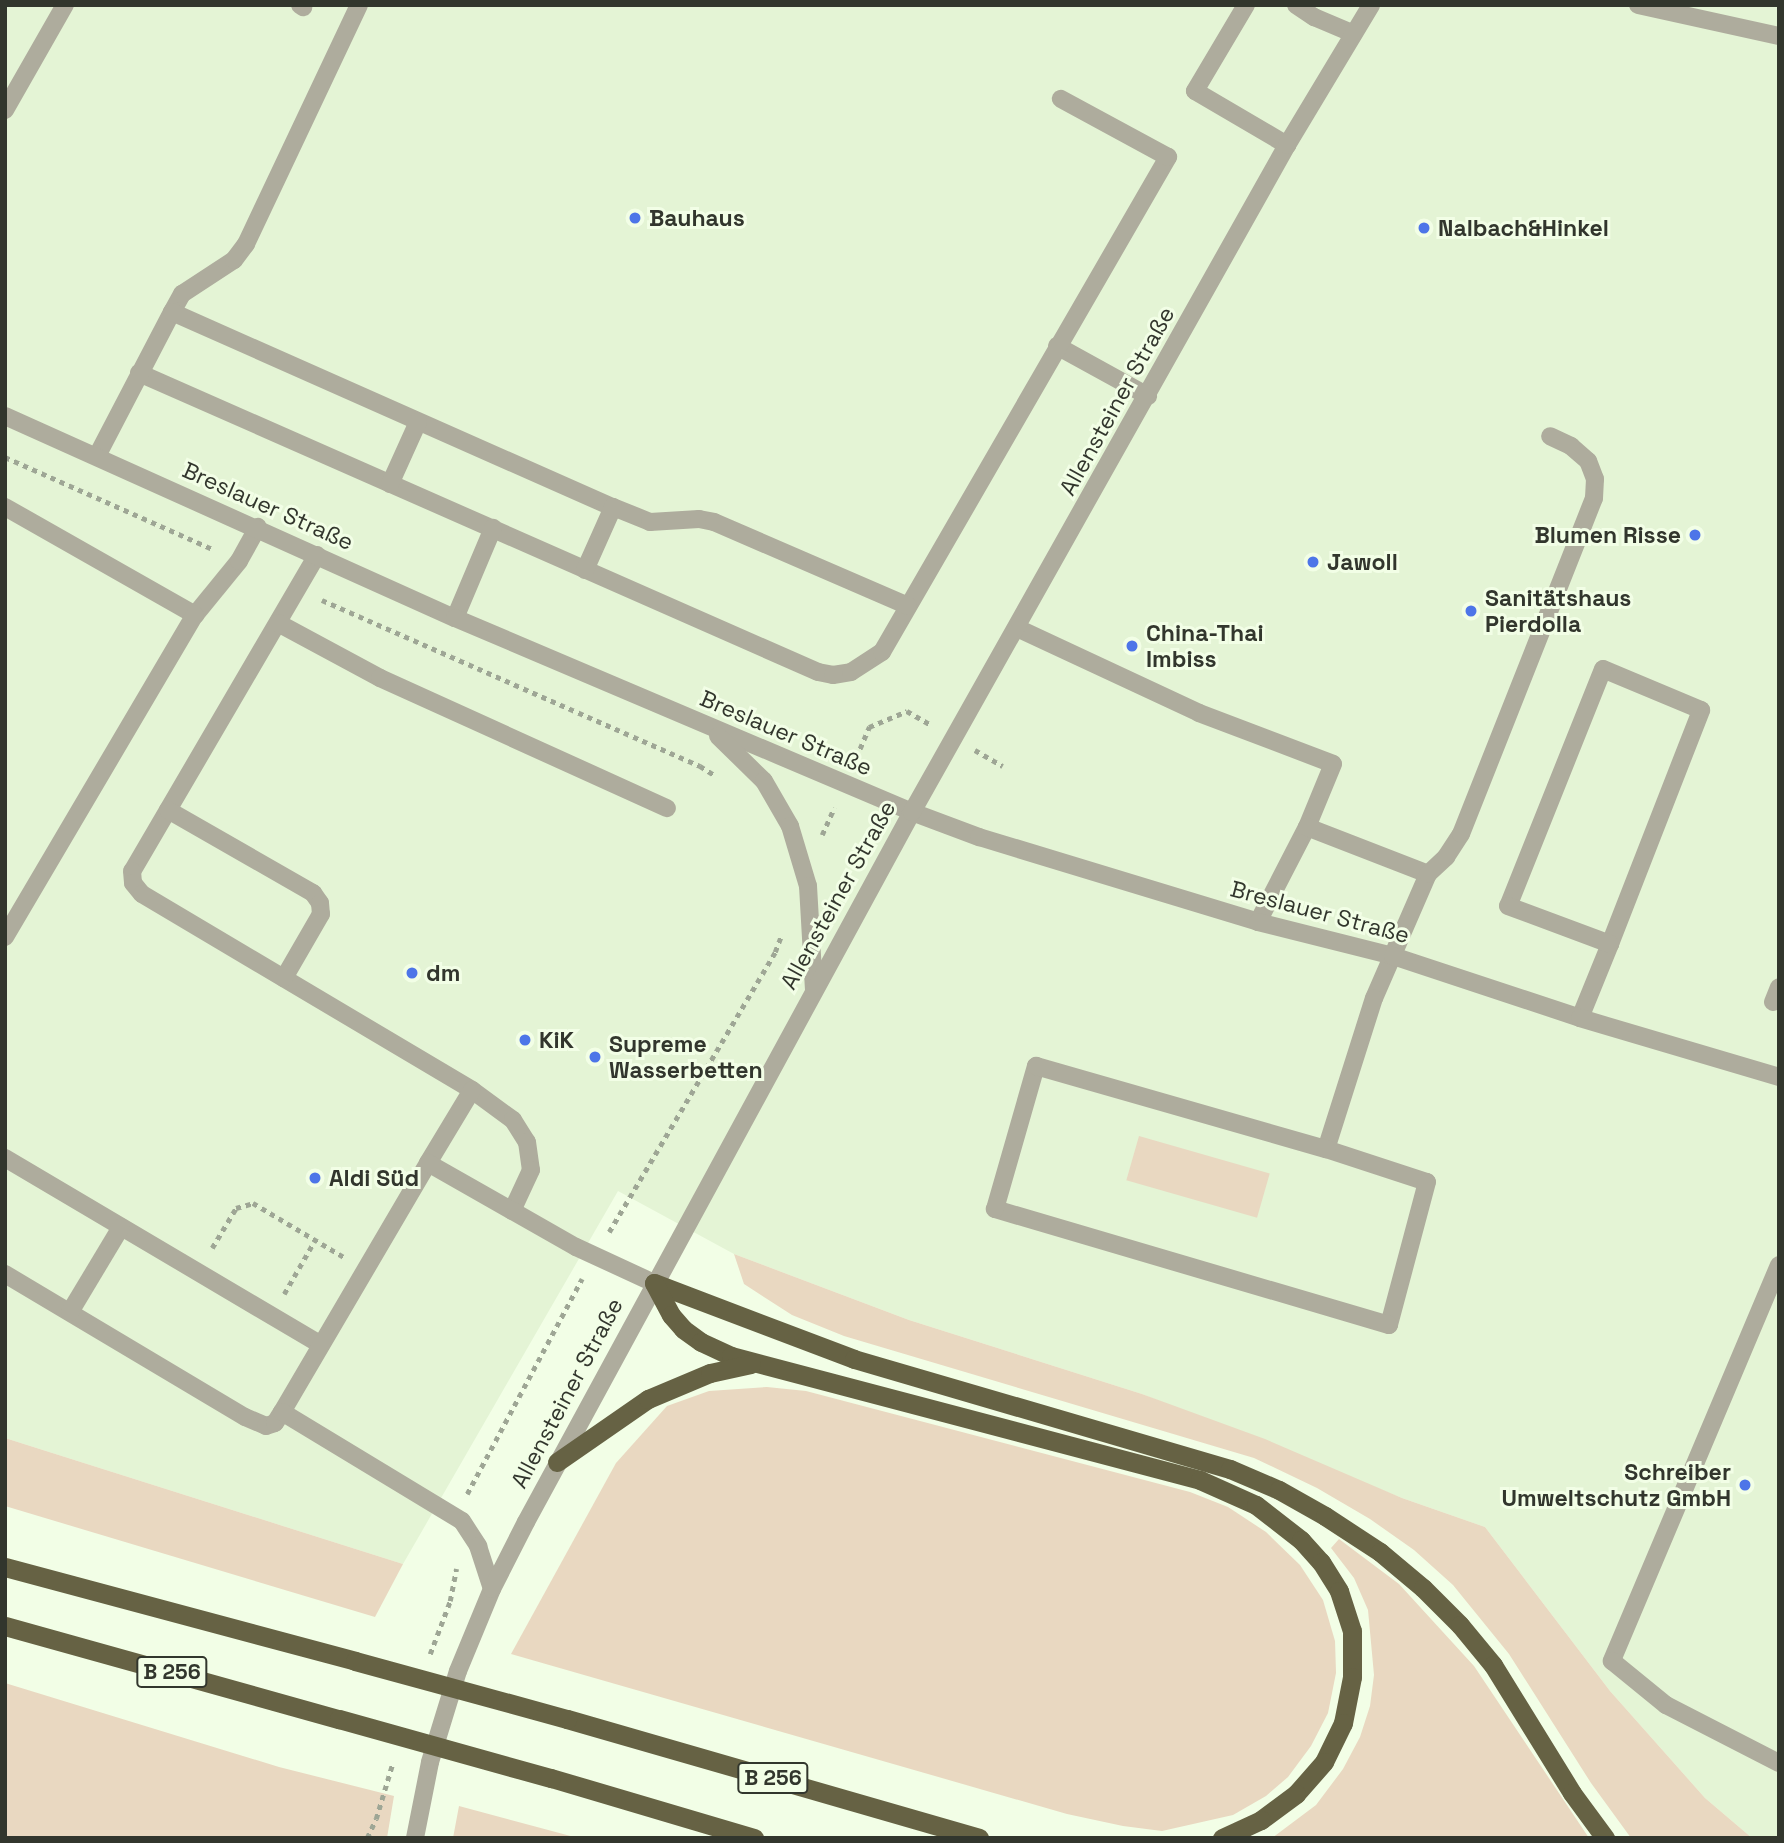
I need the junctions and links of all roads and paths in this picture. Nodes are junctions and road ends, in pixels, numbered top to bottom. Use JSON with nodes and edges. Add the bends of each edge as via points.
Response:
{"nodes":[{"id":1,"x":65,"y":5,"type":"edge"},
{"id":2,"x":359,"y":5,"type":"edge"},
{"id":3,"x":1246,"y":5,"type":"edge"},
{"id":4,"x":1296,"y":5,"type":"edge"},
{"id":5,"x":1371,"y":5,"type":"edge"},
{"id":6,"x":1638,"y":5,"type":"edge"},
{"id":7,"x":1354,"y":34,"type":"junction"},
{"id":8,"x":1779,"y":36,"type":"edge"},
{"id":9,"x":1061,"y":99,"type":"dead end"},
{"id":10,"x":5,"y":110,"type":"edge"},
{"id":11,"x":1287,"y":145,"type":"junction"},
{"id":12,"x":172,"y":312,"type":"junction"},
{"id":13,"x":1057,"y":346,"type":"junction"},
{"id":14,"x":139,"y":373,"type":"junction"},
{"id":15,"x":1148,"y":396,"type":"junction"},
{"id":16,"x":5,"y":415,"type":"edge"},
{"id":17,"x":418,"y":422,"type":"junction"},
{"id":18,"x":1550,"y":436,"type":"dead end"},
{"id":19,"x":97,"y":456,"type":"junction"},
{"id":20,"x":5,"y":457,"type":"edge"},
{"id":21,"x":390,"y":484,"type":"junction"},
{"id":22,"x":5,"y":507,"type":"edge"},
{"id":23,"x":613,"y":507,"type":"junction"},
{"id":24,"x":258,"y":527,"type":"junction"},
{"id":25,"x":493,"y":528,"type":"junction"},
{"id":26,"x":317,"y":555,"type":"junction"},
{"id":27,"x":239,"y":561,"type":"junction"},
{"id":28,"x":585,"y":570,"type":"junction"},
{"id":29,"x":299,"y":590,"type":"junction"},
{"id":30,"x":908,"y":606,"type":"junction"},
{"id":31,"x":195,"y":615,"type":"junction"},
{"id":32,"x":455,"y":618,"type":"junction"},
{"id":33,"x":278,"y":623,"type":"junction"},
{"id":34,"x":1017,"y":628,"type":"junction"},
{"id":35,"x":711,"y":729,"type":"junction"},
{"id":36,"x":721,"y":779,"type":"dead end"},
{"id":37,"x":667,"y":808,"type":"dead end"},
{"id":38,"x":168,"y":810,"type":"junction"},
{"id":39,"x":912,"y":812,"type":"junction"},
{"id":40,"x":1307,"y":827,"type":"junction"},
{"id":41,"x":1428,"y":874,"type":"junction"},
{"id":42,"x":786,"y":922,"type":"dead end"},
{"id":43,"x":1258,"y":922,"type":"junction"},
{"id":44,"x":5,"y":937,"type":"edge"},
{"id":45,"x":1610,"y":944,"type":"junction"},
{"id":46,"x":1393,"y":956,"type":"junction"},
{"id":47,"x":284,"y":978,"type":"junction"},
{"id":48,"x":814,"y":991,"type":"junction"},
{"id":49,"x":1580,"y":1018,"type":"junction"},
{"id":50,"x":1779,"y":1077,"type":"edge"},
{"id":51,"x":472,"y":1090,"type":"junction"},
{"id":52,"x":1326,"y":1149,"type":"junction"},
{"id":53,"x":5,"y":1158,"type":"edge"},
{"id":54,"x":428,"y":1163,"type":"junction"},
{"id":55,"x":512,"y":1211,"type":"junction"},
{"id":56,"x":121,"y":1227,"type":"junction"},
{"id":57,"x":315,"y":1240,"type":"junction"},
{"id":58,"x":595,"y":1257,"type":"junction"},
{"id":59,"x":1779,"y":1265,"type":"edge"},
{"id":60,"x":366,"y":1270,"type":"junction"},
{"id":61,"x":197,"y":1272,"type":"junction"},
{"id":62,"x":5,"y":1275,"type":"edge"},
{"id":63,"x":654,"y":1283,"type":"junction"},
{"id":64,"x":70,"y":1312,"type":"junction"},
{"id":65,"x":271,"y":1315,"type":"junction"},
{"id":66,"x":321,"y":1345,"type":"junction"},
{"id":67,"x":755,"y":1363,"type":"junction"},
{"id":68,"x":282,"y":1412,"type":"junction"},
{"id":69,"x":557,"y":1462,"type":"junction"},
{"id":70,"x":458,"y":1519,"type":"junction"},
{"id":71,"x":5,"y":1557,"type":"edge"},
{"id":72,"x":458,"y":1561,"type":"dead end"},
{"id":73,"x":5,"y":1567,"type":"edge"},
{"id":74,"x":55,"y":1582,"type":"junction"},
{"id":75,"x":492,"y":1589,"type":"junction"},
{"id":76,"x":5,"y":1626,"type":"edge"},
{"id":77,"x":438,"y":1629,"type":"dead end"},
{"id":78,"x":1779,"y":1763,"type":"edge"},
{"id":79,"x":379,"y":1804,"type":"dead end"},
{"id":80,"x":720,"y":1832,"type":"edge"},
{"id":81,"x":367,"y":1838,"type":"edge"},
{"id":82,"x":415,"y":1838,"type":"edge"},
{"id":83,"x":754,"y":1838,"type":"edge"},
{"id":84,"x":979,"y":1838,"type":"edge"},
{"id":85,"x":1222,"y":1838,"type":"edge"},
{"id":86,"x":1605,"y":1838,"type":"edge"}],
"edges":[{"from":1,"to":10,"type":"street"},
{"from":2,"to":12,"type":"street","via":[[246,244],[234,260],[181,294]]},
{"from":3,"to":11,"type":"street","via":[[1195,91]]},
{"from":4,"to":7,"type":"street"},
{"from":5,"to":7,"type":"street","name":"Allensteiner Straße"},
{"from":6,"to":8,"type":"street"},
{"from":7,"to":11,"type":"street","name":"Allensteiner Straße"},
{"from":9,"to":13,"type":"street","via":[[1168,157]]},
{"from":11,"to":15,"type":"street","name":"Allensteiner Straße"},
{"from":12,"to":14,"type":"street"},
{"from":12,"to":17,"type":"street"},
{"from":13,"to":15,"type":"street"},
{"from":13,"to":30,"type":"street"},
{"from":14,"to":19,"type":"street"},
{"from":14,"to":21,"type":"street"},
{"from":15,"to":34,"type":"street","name":"Allensteiner Straße"},
{"from":16,"to":19,"type":"street","name":"Breslauer Straße"},
{"from":17,"to":21,"type":"street"},
{"from":17,"to":23,"type":"street"},
{"from":18,"to":41,"type":"street","via":[[1588,461],[1595,479],[1594,498],[1461,834]]},
{"from":19,"to":24,"type":"street","name":"Breslauer Straße"},
{"from":20,"to":27,"type":"path"},
{"from":21,"to":25,"type":"street"},
{"from":22,"to":31,"type":"street"},
{"from":23,"to":28,"type":"street"},
{"from":23,"to":30,"type":"street","via":[[650,522],[714,522]]},
{"from":24,"to":26,"type":"street","name":"Breslauer Straße"},
{"from":24,"to":27,"type":"street"},
{"from":25,"to":28,"type":"street"},
{"from":25,"to":32,"type":"street"},
{"from":26,"to":29,"type":"street"},
{"from":26,"to":32,"type":"street","name":"Breslauer Straße"},
{"from":27,"to":31,"type":"street"},
{"from":28,"to":30,"type":"street","via":[[818,672],[833,674],[851,672],[882,652]]},
{"from":29,"to":33,"type":"street"},
{"from":29,"to":36,"type":"path"},
{"from":31,"to":44,"type":"street"},
{"from":32,"to":35,"type":"street","name":"Breslauer Straße"},
{"from":33,"to":37,"type":"street","via":[[380,678]]},
{"from":33,"to":38,"type":"street"},
{"from":34,"to":39,"type":"street","name":"Allensteiner Straße"},
{"from":34,"to":40,"type":"street","via":[[1199,712],[1333,765]]},
{"from":35,"to":39,"type":"street","name":"Breslauer Straße"},
{"from":35,"to":48,"type":"street","via":[[765,781],[790,826],[808,886]]},
{"from":38,"to":47,"type":"street","via":[[132,871],[133,883],[142,894]]},
{"from":38,"to":47,"type":"street","via":[[313,893],[320,903],[321,914]]},
{"from":39,"to":43,"type":"street","name":"Breslauer Straße","via":[[979,837]]},
{"from":39,"to":48,"type":"street","name":"Allensteiner Straße"},
{"from":40,"to":41,"type":"street"},
{"from":40,"to":43,"type":"street"},
{"from":41,"to":46,"type":"street"},
{"from":42,"to":58,"type":"path","via":[[775,952]]},
{"from":43,"to":46,"type":"street","name":"Breslauer Straße"},
{"from":45,"to":45,"type":"street","via":[[1701,710],[1603,669],[1508,906]]},
{"from":45,"to":49,"type":"street"},
{"from":46,"to":49,"type":"street","name":"Breslauer Straße"},
{"from":46,"to":52,"type":"street","via":[[1374,998]]},
{"from":47,"to":51,"type":"street"},
{"from":48,"to":63,"type":"street","name":"Allensteiner Straße"},
{"from":49,"to":50,"type":"street","name":"Breslauer Straße"},
{"from":51,"to":54,"type":"street"},
{"from":51,"to":55,"type":"street","via":[[502,1110],[522,1132],[531,1155],[531,1170]]},
{"from":52,"to":52,"type":"street","via":[[1427,1182],[1389,1325],[995,1209],[1037,1066]]},
{"from":53,"to":56,"type":"street"},
{"from":54,"to":55,"type":"street"},
{"from":54,"to":60,"type":"street"},
{"from":55,"to":58,"type":"street"},
{"from":56,"to":61,"type":"street"},
{"from":56,"to":64,"type":"street"},
{"from":57,"to":60,"type":"path"},
{"from":57,"to":61,"type":"path","via":[[253,1203],[236,1208]]},
{"from":57,"to":65,"type":"path"},
{"from":58,"to":63,"type":"street"},
{"from":58,"to":70,"type":"path"},
{"from":59,"to":78,"type":"street","via":[[1612,1661],[1666,1704]]},
{"from":60,"to":66,"type":"street"},
{"from":61,"to":65,"type":"street"},
{"from":62,"to":64,"type":"street"},
{"from":63,"to":67,"type":"highway","via":[[683,1329],[715,1350]]},
{"from":63,"to":69,"type":"street","name":"Allensteiner Straße"},
{"from":63,"to":86,"type":"highway","via":[[854,1359],[1230,1469],[1325,1516],[1380,1552],[1460,1625],[1493,1665]]},
{"from":64,"to":68,"type":"street","via":[[256,1423],[275,1423]]},
{"from":65,"to":66,"type":"street"},
{"from":66,"to":68,"type":"street"},
{"from":67,"to":69,"type":"highway","via":[[665,1390]]},
{"from":67,"to":85,"type":"highway","via":[[1200,1480],[1256,1505],[1301,1539],[1339,1591],[1352,1631],[1353,1677],[1343,1723],[1324,1762],[1296,1794],[1261,1820]]},
{"from":68,"to":70,"type":"street"},
{"from":69,"to":75,"type":"street","name":"Allensteiner Straße"},
{"from":70,"to":75,"type":"street","via":[[478,1546]]},
{"from":71,"to":74,"type":"highway"},
{"from":72,"to":77,"type":"path","via":[[450,1601]]},
{"from":73,"to":74,"type":"highway","number":"B 256"},
{"from":74,"to":84,"type":"highway","number":"B 256","bridge":true,"via":[[567,1719]]},
{"from":75,"to":82,"type":"street","name":"Allensteiner Straße","via":[[442,1720]]},
{"from":76,"to":80,"type":"highway","number":"B 256","bridge":true,"via":[[551,1778]]},
{"from":79,"to":81,"type":"path"},
{"from":80,"to":83,"type":"highway","number":"B 256"}]}
